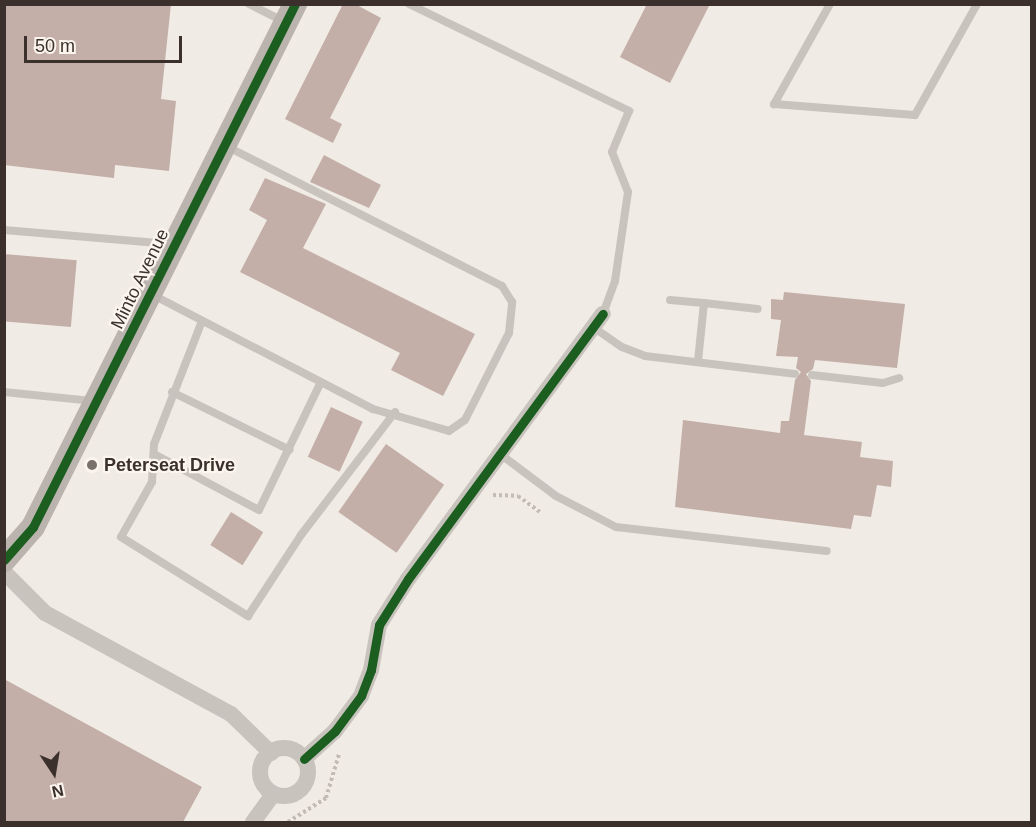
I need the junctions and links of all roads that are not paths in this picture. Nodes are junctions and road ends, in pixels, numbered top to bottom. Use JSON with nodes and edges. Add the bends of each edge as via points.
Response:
{"nodes":[{"id":1,"x":249,"y":4,"type":"edge"},
{"id":2,"x":409,"y":4,"type":"edge"},
{"id":3,"x":830,"y":4,"type":"edge"},
{"id":4,"x":977,"y":4,"type":"edge"},
{"id":5,"x":290,"y":14,"type":"edge"},
{"id":6,"x":226,"y":146,"type":"junction"},
{"id":7,"x":4,"y":230,"type":"edge"},
{"id":8,"x":175,"y":244,"type":"junction"},
{"id":9,"x":153,"y":295,"type":"junction"},
{"id":10,"x":670,"y":300,"type":"dead end"},
{"id":11,"x":704,"y":303,"type":"junction"},
{"id":12,"x":758,"y":309,"type":"dead end"},
{"id":13,"x":202,"y":321,"type":"junction"},
{"id":14,"x":598,"y":321,"type":"junction"},
{"id":15,"x":698,"y":360,"type":"junction"},
{"id":16,"x":795,"y":374,"type":"dead end"},
{"id":17,"x":812,"y":375,"type":"dead end"},
{"id":18,"x":899,"y":378,"type":"dead end"},
{"id":19,"x":321,"y":382,"type":"junction"},
{"id":20,"x":4,"y":392,"type":"edge"},
{"id":21,"x":172,"y":392,"type":"junction"},
{"id":22,"x":95,"y":402,"type":"junction"},
{"id":23,"x":395,"y":412,"type":"junction"},
{"id":24,"x":290,"y":450,"type":"junction"},
{"id":25,"x":153,"y":454,"type":"junction"},
{"id":26,"x":500,"y":454,"type":"junction"},
{"id":27,"x":827,"y":551,"type":"dead end"},
{"id":28,"x":4,"y":560,"type":"edge"},
{"id":29,"x":4,"y":572,"type":"edge"},
{"id":30,"x":270,"y":753,"type":"junction"},
{"id":31,"x":304,"y":759,"type":"junction"},
{"id":32,"x":273,"y":794,"type":"junction"},
{"id":33,"x":253,"y":822,"type":"edge"}],
"edges":[{"from":1,"to":5,"type":"lane"},
{"from":2,"to":14,"type":"lane","via":[[629,111],[612,152],[628,192],[615,281]]},
{"from":3,"to":4,"type":"lane","via":[[774,104],[915,115]]},
{"from":5,"to":6,"type":"street","name":"Minto Avenue"},
{"from":6,"to":8,"type":"street","name":"Minto Avenue"},
{"from":6,"to":23,"type":"lane","via":[[502,286],[508,294],[513,326],[465,420],[449,431]]},
{"from":7,"to":8,"type":"lane"},
{"from":8,"to":9,"type":"street","name":"Minto Avenue"},
{"from":9,"to":13,"type":"lane"},
{"from":9,"to":22,"type":"street","name":"Minto Avenue"},
{"from":10,"to":11,"type":"lane"},
{"from":11,"to":12,"type":"lane"},
{"from":11,"to":15,"type":"lane"},
{"from":13,"to":19,"type":"lane"},
{"from":13,"to":21,"type":"lane"},
{"from":14,"to":15,"type":"lane","via":[[632,352]]},
{"from":14,"to":26,"type":"street"},
{"from":15,"to":16,"type":"lane"},
{"from":17,"to":18,"type":"lane","via":[[883,383]]},
{"from":19,"to":23,"type":"lane","via":[[373,409]]},
{"from":19,"to":24,"type":"lane"},
{"from":20,"to":22,"type":"lane"},
{"from":21,"to":24,"type":"lane"},
{"from":21,"to":25,"type":"lane"},
{"from":22,"to":28,"type":"street","name":"Minto Avenue","via":[[33,527]]},
{"from":23,"to":25,"type":"lane","via":[[301,534],[248,616],[121,537],[152,482]]},
{"from":24,"to":25,"type":"lane","via":[[259,510]]},
{"from":26,"to":27,"type":"lane","via":[[556,496],[616,527]]},
{"from":26,"to":31,"type":"street","via":[[378,625],[371,670],[361,696],[335,731]]},
{"from":29,"to":30,"type":"street","via":[[45,612],[231,714]]},
{"from":30,"to":31,"type":"street","via":[[292,750]]},
{"from":30,"to":32,"type":"street","via":[[261,774]]},
{"from":31,"to":32,"type":"street","via":[[309,774],[303,788],[289,796]]},
{"from":32,"to":33,"type":"street"}]}
